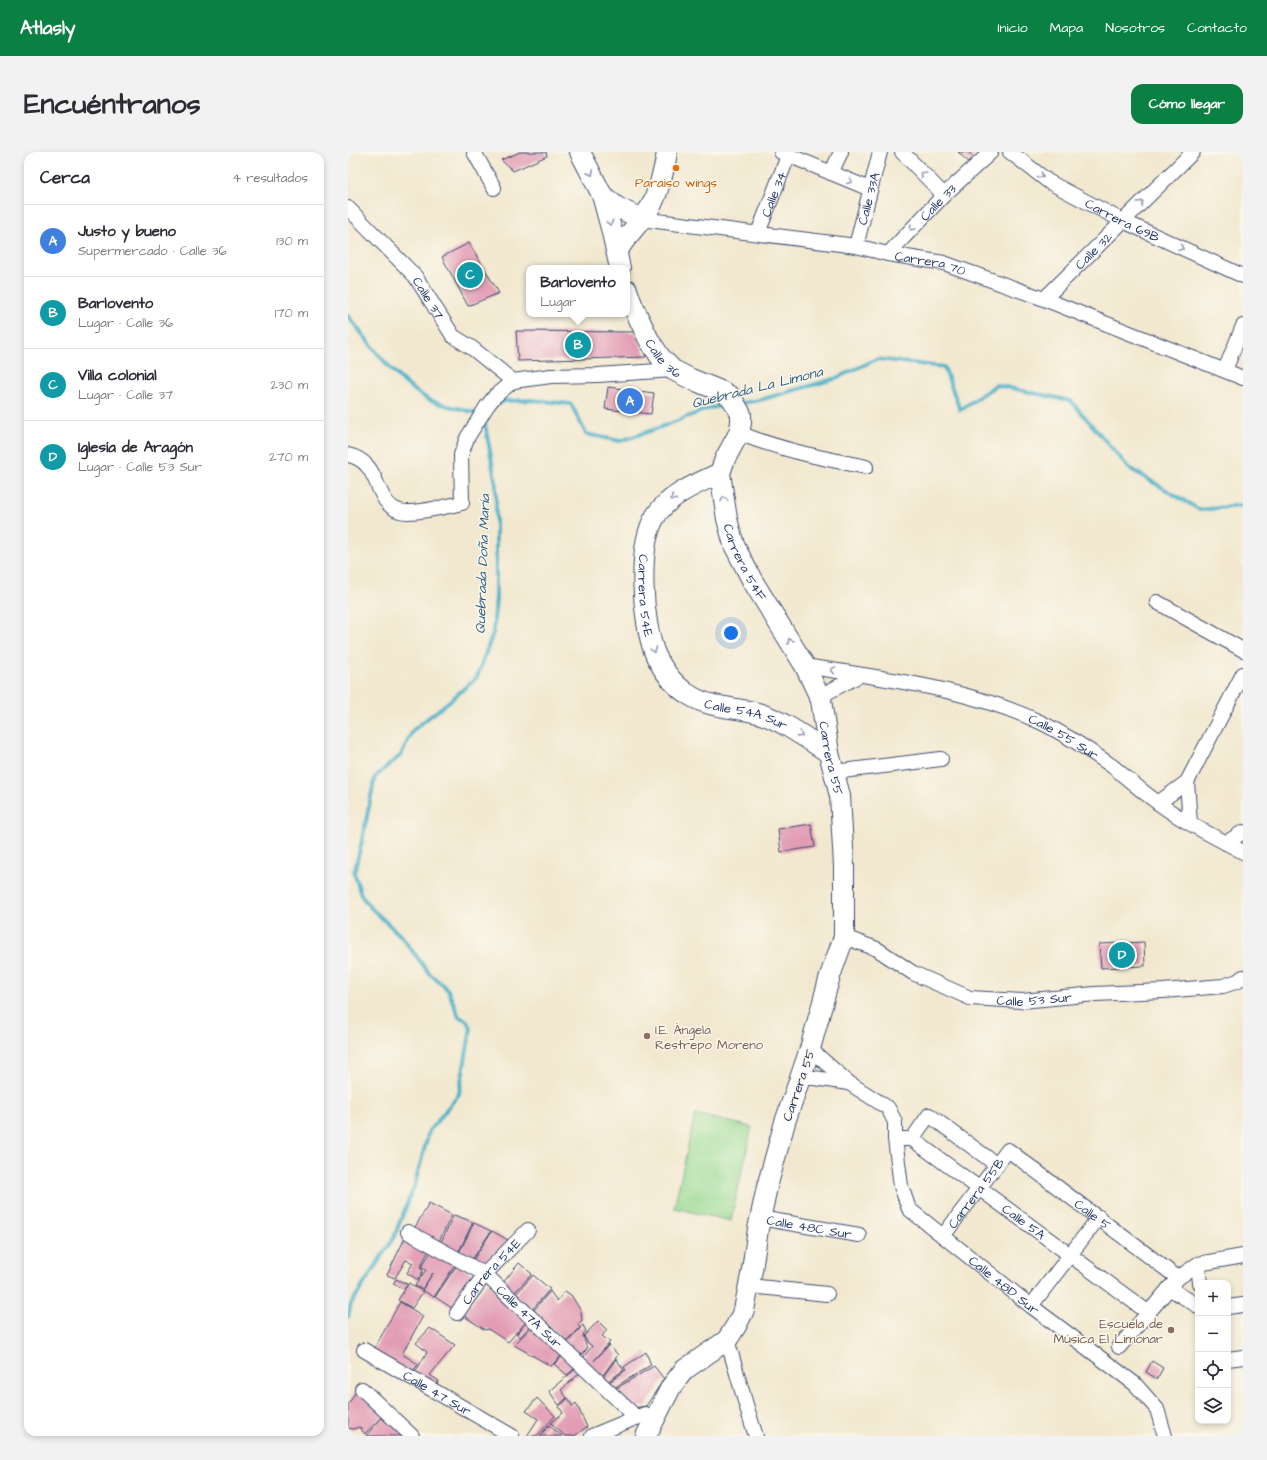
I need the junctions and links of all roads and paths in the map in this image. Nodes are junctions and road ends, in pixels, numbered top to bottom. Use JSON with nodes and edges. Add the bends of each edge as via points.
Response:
{"nodes":[{"id":1,"x":474,"y":152,"type":"edge"},
{"id":2,"x":580,"y":152,"type":"edge"},
{"id":3,"x":667,"y":152,"type":"edge"},
{"id":4,"x":841,"y":152,"type":"edge"},
{"id":5,"x":880,"y":152,"type":"edge"},
{"id":6,"x":902,"y":152,"type":"edge"},
{"id":7,"x":990,"y":152,"type":"edge"},
{"id":8,"x":1010,"y":152,"type":"edge"},
{"id":9,"x":1193,"y":152,"type":"edge"},
{"id":10,"x":784,"y":154,"type":"edge"},
{"id":11,"x":831,"y":173,"type":"junction"},
{"id":12,"x":494,"y":188,"type":"dead end"},
{"id":13,"x":870,"y":189,"type":"junction"},
{"id":14,"x":602,"y":195,"type":"junction"},
{"id":15,"x":944,"y":195,"type":"junction"},
{"id":16,"x":348,"y":208,"type":"edge"},
{"id":17,"x":646,"y":212,"type":"junction"},
{"id":18,"x":1123,"y":221,"type":"junction"},
{"id":19,"x":758,"y":233,"type":"junction"},
{"id":20,"x":856,"y":246,"type":"junction"},
{"id":21,"x":888,"y":254,"type":"junction"},
{"id":22,"x":619,"y":260,"type":"edge"},
{"id":23,"x":1243,"y":276,"type":"edge"},
{"id":24,"x":630,"y":298,"type":"edge"},
{"id":25,"x":1044,"y":299,"type":"junction"},
{"id":26,"x":1243,"y":326,"type":"edge"},
{"id":27,"x":673,"y":370,"type":"junction"},
{"id":28,"x":1225,"y":370,"type":"junction"},
{"id":29,"x":1243,"y":378,"type":"edge"},
{"id":30,"x":513,"y":380,"type":"junction"},
{"id":31,"x":740,"y":423,"type":"junction"},
{"id":32,"x":348,"y":455,"type":"edge"},
{"id":33,"x":866,"y":467,"type":"dead end"},
{"id":34,"x":720,"y":474,"type":"junction"},
{"id":35,"x":1157,"y":602,"type":"dead end"},
{"id":36,"x":1243,"y":650,"type":"edge"},
{"id":37,"x":805,"y":666,"type":"junction"},
{"id":38,"x":666,"y":673,"type":"joint"},
{"id":39,"x":1243,"y":674,"type":"edge"},
{"id":40,"x":860,"y":675,"type":"junction"},
{"id":41,"x":822,"y":700,"type":"junction"},
{"id":42,"x":941,"y":759,"type":"dead end"},
{"id":43,"x":832,"y":763,"type":"junction"},
{"id":44,"x":1187,"y":782,"type":"junction"},
{"id":45,"x":1158,"y":803,"type":"junction"},
{"id":46,"x":1190,"y":823,"type":"junction"},
{"id":47,"x":1243,"y":832,"type":"edge"},
{"id":48,"x":1226,"y":843,"type":"junction"},
{"id":49,"x":1243,"y":852,"type":"edge"},
{"id":50,"x":844,"y":937,"type":"junction"},
{"id":51,"x":1241,"y":979,"type":"edge"},
{"id":52,"x":810,"y":1049,"type":"junction"},
{"id":53,"x":801,"y":1078,"type":"junction"},
{"id":54,"x":850,"y":1082,"type":"junction"},
{"id":55,"x":895,"y":1139,"type":"junction"},
{"id":56,"x":912,"y":1139,"type":"junction"},
{"id":57,"x":1008,"y":1150,"type":"joint"},
{"id":58,"x":997,"y":1165,"type":"junction"},
{"id":59,"x":979,"y":1189,"type":"junction"},
{"id":60,"x":1098,"y":1217,"type":"junction"},
{"id":61,"x":760,"y":1218,"type":"junction"},
{"id":62,"x":528,"y":1230,"type":"dead end"},
{"id":63,"x":408,"y":1232,"type":"dead end"},
{"id":64,"x":859,"y":1235,"type":"dead end"},
{"id":65,"x":942,"y":1236,"type":"junction"},
{"id":66,"x":1069,"y":1255,"type":"junction"},
{"id":67,"x":1243,"y":1256,"type":"edge"},
{"id":68,"x":1198,"y":1264,"type":"junction"},
{"id":69,"x":485,"y":1274,"type":"junction"},
{"id":70,"x":1200,"y":1280,"type":"edge"},
{"id":71,"x":1174,"y":1283,"type":"junction"},
{"id":72,"x":749,"y":1286,"type":"junction"},
{"id":73,"x":827,"y":1294,"type":"dead end"},
{"id":74,"x":1195,"y":1303,"type":"edge"},
{"id":75,"x":1243,"y":1305,"type":"edge"},
{"id":76,"x":1031,"y":1306,"type":"junction"},
{"id":77,"x":1231,"y":1307,"type":"edge"},
{"id":78,"x":457,"y":1313,"type":"dead end"},
{"id":79,"x":1149,"y":1314,"type":"junction"},
{"id":80,"x":727,"y":1340,"type":"junction"},
{"id":81,"x":1119,"y":1347,"type":"dead end"},
{"id":82,"x":364,"y":1350,"type":"dead end"},
{"id":83,"x":1243,"y":1357,"type":"edge"},
{"id":84,"x":1231,"y":1359,"type":"edge"},
{"id":85,"x":362,"y":1389,"type":"dead end"},
{"id":86,"x":662,"y":1406,"type":"junction"},
{"id":87,"x":638,"y":1418,"type":"junction"},
{"id":88,"x":412,"y":1436,"type":"edge"},
{"id":89,"x":512,"y":1436,"type":"edge"},
{"id":90,"x":592,"y":1436,"type":"edge"},
{"id":91,"x":646,"y":1436,"type":"edge"},
{"id":92,"x":756,"y":1436,"type":"edge"},
{"id":93,"x":1165,"y":1436,"type":"edge"}],
"edges":[{"from":1,"to":12,"type":"street"},
{"from":2,"to":14,"type":"main road","one_way":true},
{"from":3,"to":17,"type":"main road","via":[[664,168]]},
{"from":4,"to":11,"type":"street"},
{"from":5,"to":13,"type":"street","name":"Calle 33A"},
{"from":15,"to":6,"type":"street","one_way":true},
{"from":7,"to":15,"type":"street","name":"Calle 33"},
{"from":8,"to":18,"type":"street","name":"Carrera 69B","one_way":true,"via":[[1049,182]]},
{"from":18,"to":9,"type":"street","name":"Calle 32","one_way":true},
{"from":10,"to":11,"type":"street"},
{"from":10,"to":19,"type":"street","name":"Calle 34"},
{"from":11,"to":13,"type":"street","one_way":true},
{"from":13,"to":20,"type":"street","name":"Calle 33A"},
{"from":14,"to":17,"type":"main road","via":[[617,207]]},
{"from":14,"to":22,"type":"main road","one_way":true},
{"from":15,"to":21,"type":"street","name":"Calle 33","one_way":true},
{"from":16,"to":30,"type":"street","name":"Calle 37","via":[[415,276],[453,336]]},
{"from":17,"to":19,"type":"street","name":"Carrera 70","via":[[663,222]]},
{"from":17,"to":22,"type":"main road","via":[[626,238]]},
{"from":18,"to":23,"type":"street","name":"Carrera 69B","one_way":true},
{"from":18,"to":25,"type":"street","name":"Calle 32"},
{"from":19,"to":20,"type":"street","name":"Carrera 70"},
{"from":20,"to":21,"type":"street","name":"Carrera 70"},
{"from":21,"to":25,"type":"street","name":"Carrera 70","via":[[944,263]]},
{"from":24,"to":27,"type":"main road","name":"Calle 36","via":[[649,340]]},
{"from":25,"to":28,"type":"street","name":"Carrera 70"},
{"from":26,"to":28,"type":"street"},
{"from":27,"to":30,"type":"street"},
{"from":27,"to":31,"type":"main road","name":"Calle 36","via":[[731,396]]},
{"from":28,"to":29,"type":"street","name":"Carrera 70"},
{"from":30,"to":32,"type":"street","via":[[487,406],[467,438],[461,455],[462,503],[430,510],[402,512],[392,508],[384,499],[366,463]]},
{"from":31,"to":33,"type":"street","via":[[768,444]]},
{"from":31,"to":34,"type":"main road","name":"Carrera 54F"},
{"from":37,"to":34,"type":"main road","name":"Carrera 54F","one_way":true,"via":[[752,580],[734,544]]},
{"from":34,"to":38,"type":"main road","name":"Carrera 54E","one_way":true,"via":[[693,485],[672,498],[655,516],[646,542],[644,577],[650,638]]},
{"from":35,"to":36,"type":"street"},
{"from":40,"to":37,"type":"street","name":"Calle 55 Sur","one_way":true},
{"from":37,"to":41,"type":"main road","name":"Carrera 54F"},
{"from":38,"to":43,"type":"main road","name":"Calle 54A Sur","one_way":true,"via":[[676,685],[708,704],[763,714],[800,734]]},
{"from":39,"to":44,"type":"street"},
{"from":40,"to":41,"type":"street","via":[[832,689]]},
{"from":40,"to":45,"type":"street","name":"Calle 55 Sur","via":[[920,685],[1011,709],[1066,735],[1113,767]]},
{"from":41,"to":43,"type":"main road","name":"Carrera 55"},
{"from":42,"to":43,"type":"street"},
{"from":43,"to":50,"type":"main road","name":"Carrera 55","via":[[842,813]]},
{"from":44,"to":45,"type":"street"},
{"from":44,"to":46,"type":"street"},
{"from":45,"to":46,"type":"street","name":"Calle 55 Sur"},
{"from":46,"to":48,"type":"street","name":"Calle 55 Sur"},
{"from":47,"to":48,"type":"street"},
{"from":48,"to":49,"type":"street","name":"Calle 55 Sur"},
{"from":50,"to":51,"type":"street","name":"Calle 53 Sur","via":[[877,949],[913,973],[970,998],[1022,1001],[1223,986]]},
{"from":50,"to":52,"type":"main road","name":"Carrera 55"},
{"from":52,"to":53,"type":"main road","name":"Carrera 55"},
{"from":52,"to":54,"type":"street"},
{"from":53,"to":54,"type":"street"},
{"from":53,"to":61,"type":"main road","name":"Carrera 55","via":[[785,1122]]},
{"from":54,"to":55,"type":"street","name":"Calle 48D Sur","via":[[888,1108],[895,1122]]},
{"from":55,"to":56,"type":"street"},
{"from":55,"to":65,"type":"street","name":"Calle 48D Sur","via":[[901,1186],[909,1209]]},
{"from":56,"to":58,"type":"street","via":[[929,1115]]},
{"from":56,"to":59,"type":"street","name":"Calle 5A"},
{"from":57,"to":58,"type":"street","name":"Carrera 55B"},
{"from":57,"to":60,"type":"street","name":"Calle 5"},
{"from":58,"to":59,"type":"street","name":"Carrera 55B"},
{"from":59,"to":65,"type":"street","name":"Carrera 55B"},
{"from":59,"to":66,"type":"street","name":"Calle 5A"},
{"from":60,"to":66,"type":"street"},
{"from":60,"to":71,"type":"street","name":"Calle 5"},
{"from":61,"to":64,"type":"street","name":"Calle 48C Sur"},
{"from":61,"to":72,"type":"main road","name":"Carrera 55"},
{"from":62,"to":69,"type":"street","name":"Carrera 54E"},
{"from":63,"to":69,"type":"street","name":"Calle 47A Sur"},
{"from":65,"to":76,"type":"street","name":"Calle 48D Sur"},
{"from":66,"to":76,"type":"street"},
{"from":66,"to":79,"type":"street","name":"Calle 5A"},
{"from":67,"to":68,"type":"street"},
{"from":68,"to":70,"type":"street"},
{"from":68,"to":71,"type":"street"},
{"from":69,"to":78,"type":"street","name":"Carrera 54E"},
{"from":69,"to":87,"type":"street","name":"Calle 47A Sur"},
{"from":71,"to":74,"type":"street","name":"Calle 5"},
{"from":71,"to":79,"type":"street"},
{"from":72,"to":73,"type":"street"},
{"from":72,"to":80,"type":"main road","name":"Carrera 55","via":[[744,1310]]},
{"from":75,"to":77,"type":"street"},
{"from":76,"to":93,"type":"street","name":"Calle 48D Sur","via":[[1135,1384],[1157,1410]]},
{"from":79,"to":81,"type":"street"},
{"from":80,"to":86,"type":"main road","name":"Carrera 55","via":[[684,1370],[671,1387]]},
{"from":80,"to":92,"type":"street"},
{"from":82,"to":89,"type":"street","name":"Calle 47 Sur"},
{"from":83,"to":84,"type":"street"},
{"from":85,"to":88,"type":"street"},
{"from":86,"to":87,"type":"street"},
{"from":86,"to":91,"type":"main road","name":"Carrera 55"},
{"from":87,"to":90,"type":"street"}]}
